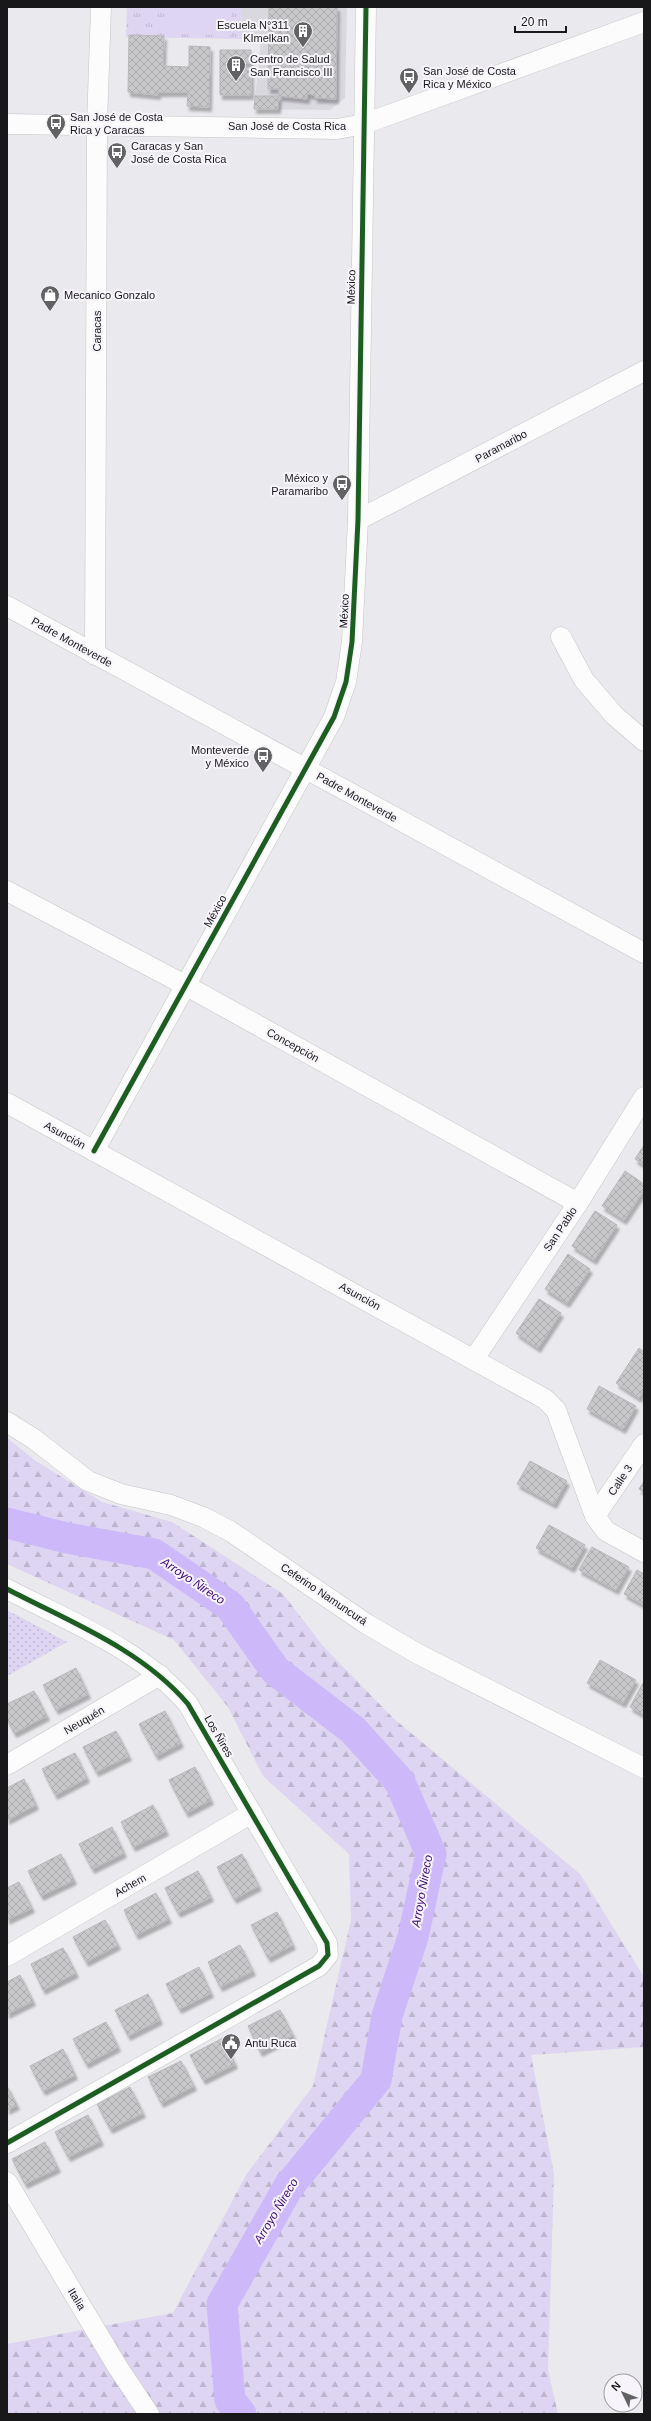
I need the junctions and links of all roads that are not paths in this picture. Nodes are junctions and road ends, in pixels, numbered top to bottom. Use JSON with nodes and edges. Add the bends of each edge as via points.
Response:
{"nodes":[{"id":1,"x":101,"y":7,"type":"edge"},
{"id":2,"x":366,"y":7,"type":"edge"},
{"id":3,"x":644,"y":22,"type":"edge"},
{"id":4,"x":7,"y":124,"type":"edge"},
{"id":5,"x":97,"y":124,"type":"junction"},
{"id":6,"x":364,"y":124,"type":"junction"},
{"id":7,"x":644,"y":371,"type":"edge"},
{"id":8,"x":358,"y":520,"type":"junction"},
{"id":9,"x":7,"y":606,"type":"edge"},
{"id":10,"x":561,"y":637,"type":"dead end"},
{"id":11,"x":95,"y":655,"type":"junction"},
{"id":12,"x":644,"y":741,"type":"edge"},
{"id":13,"x":306,"y":769,"type":"junction"},
{"id":14,"x":7,"y":891,"type":"edge"},
{"id":15,"x":644,"y":953,"type":"edge"},
{"id":16,"x":184,"y":985,"type":"junction"},
{"id":17,"x":644,"y":1097,"type":"edge"},
{"id":18,"x":7,"y":1103,"type":"edge"},
{"id":19,"x":94,"y":1151,"type":"junction"},
{"id":20,"x":578,"y":1203,"type":"junction"},
{"id":21,"x":474,"y":1359,"type":"junction"},
{"id":22,"x":7,"y":1422,"type":"edge"},
{"id":23,"x":644,"y":1444,"type":"edge"},
{"id":24,"x":595,"y":1516,"type":"junction"},
{"id":25,"x":644,"y":1552,"type":"edge"},
{"id":26,"x":7,"y":1589,"type":"edge"},
{"id":27,"x":160,"y":1675,"type":"junction"},
{"id":28,"x":7,"y":1765,"type":"edge"},
{"id":29,"x":644,"y":1768,"type":"edge"},
{"id":30,"x":252,"y":1813,"type":"junction"},
{"id":31,"x":7,"y":1956,"type":"edge"},
{"id":32,"x":7,"y":2143,"type":"edge"},
{"id":33,"x":7,"y":2182,"type":"edge"},
{"id":34,"x":148,"y":2414,"type":"edge"}],
"edges":[{"from":1,"to":5,"type":"street","name":"Caracas"},
{"from":2,"to":6,"type":"street","name":"México"},
{"from":3,"to":6,"type":"street","name":"San José de Costa Rica"},
{"from":4,"to":5,"type":"street","name":"San José de Costa Rica"},
{"from":5,"to":6,"type":"street","name":"San José de Costa Rica","via":[[337,129]]},
{"from":5,"to":11,"type":"street","name":"Caracas"},
{"from":6,"to":8,"type":"street","name":"México"},
{"from":7,"to":8,"type":"street","name":"Paramaribo"},
{"from":8,"to":13,"type":"street","name":"México","via":[[352,642],[346,682],[334,717]]},
{"from":9,"to":11,"type":"street","name":"Padre Monteverde"},
{"from":10,"to":12,"type":"street","via":[[584,680],[614,715]]},
{"from":11,"to":13,"type":"street","name":"Padre Monteverde"},
{"from":13,"to":15,"type":"street","name":"Padre Monteverde"},
{"from":13,"to":16,"type":"street","name":"México"},
{"from":14,"to":16,"type":"street","name":"Concepción"},
{"from":16,"to":19,"type":"street","name":"México"},
{"from":16,"to":20,"type":"street","name":"Concepción"},
{"from":17,"to":20,"type":"street","name":"San Pablo"},
{"from":18,"to":19,"type":"street","name":"Asunción"},
{"from":19,"to":21,"type":"street","name":"Asunción"},
{"from":20,"to":21,"type":"street","name":"San Pablo"},
{"from":21,"to":24,"type":"street","name":"Asunción","via":[[546,1398],[556,1410]]},
{"from":22,"to":29,"type":"street","name":"Ceferino Namuncurá","via":[[34,1439],[88,1481],[121,1494],[171,1505],[203,1517],[230,1531],[365,1623],[418,1654]]},
{"from":23,"to":24,"type":"street","name":"Calle 3"},
{"from":24,"to":25,"type":"street","name":"Asunción","via":[[606,1531]]},
{"from":26,"to":27,"type":"street","name":"Los Ñires","via":[[108,1642]]},
{"from":27,"to":28,"type":"street","name":"Neuquén"},
{"from":27,"to":30,"type":"street","name":"Los Ñires","via":[[188,1704]]},
{"from":30,"to":31,"type":"street","name":"Achem"},
{"from":30,"to":32,"type":"street","name":"Los Ñires","via":[[327,1943],[328,1955],[319,1966]]},
{"from":33,"to":34,"type":"street","name":"Italia"}]}
